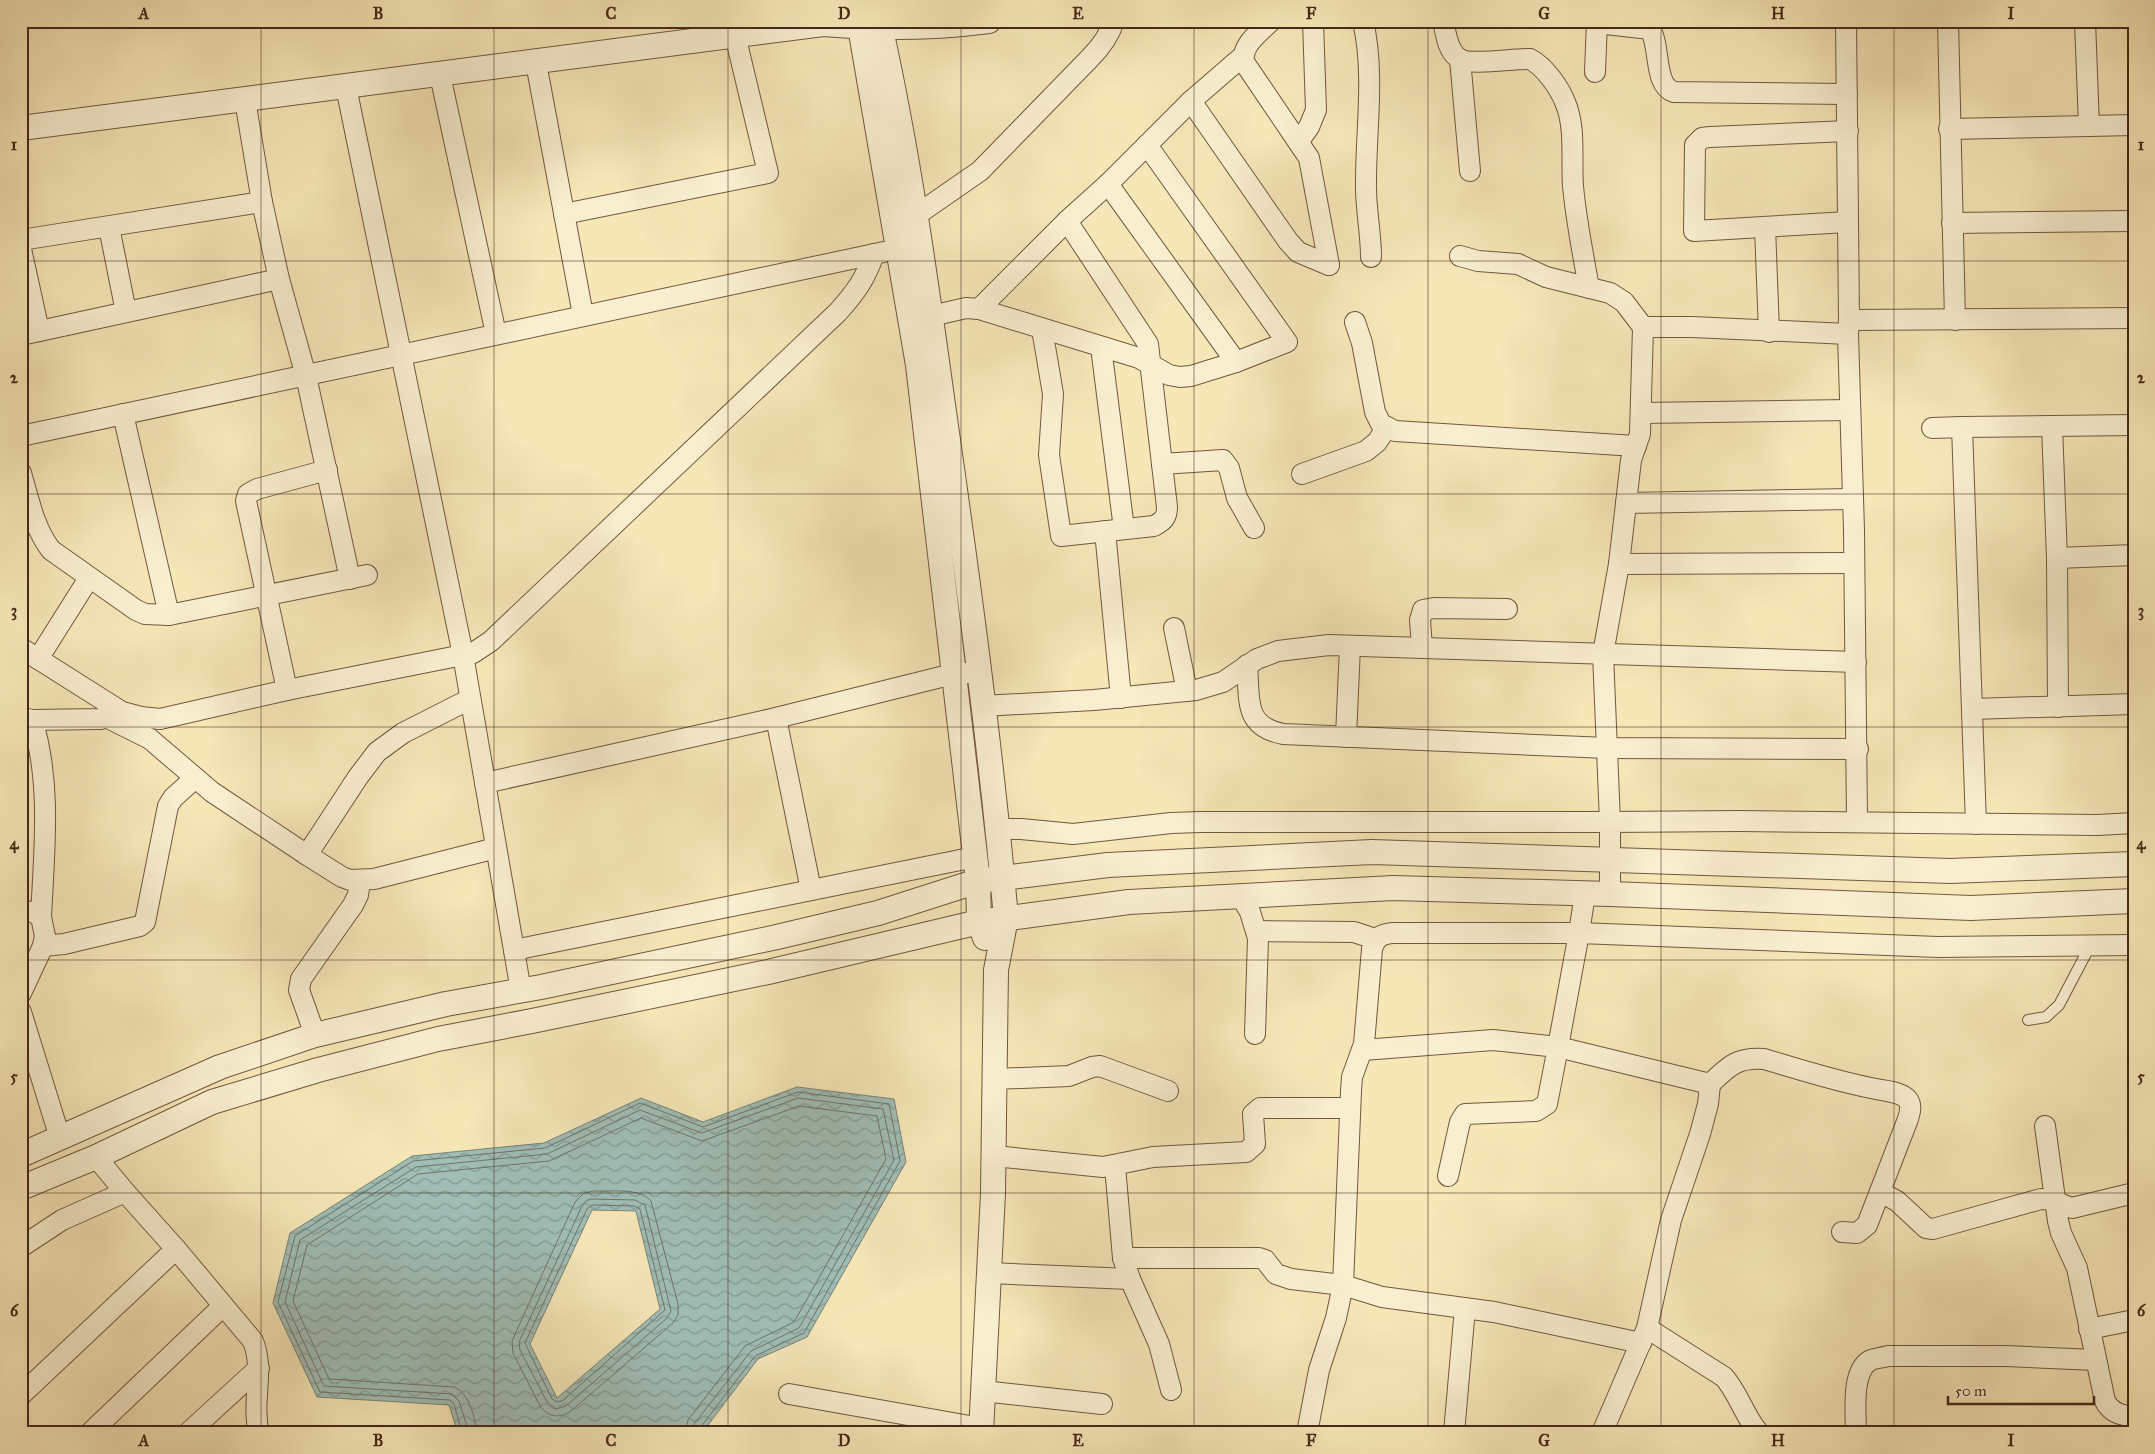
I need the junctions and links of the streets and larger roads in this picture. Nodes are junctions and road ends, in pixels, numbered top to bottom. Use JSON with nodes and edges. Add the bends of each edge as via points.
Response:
{"nodes":[{"id":1,"x":989,"y":21,"type":"edge"},
{"id":2,"x":1114,"y":21,"type":"edge"},
{"id":3,"x":1271,"y":21,"type":"edge"},
{"id":4,"x":1313,"y":21,"type":"edge"},
{"id":5,"x":1363,"y":21,"type":"edge"},
{"id":6,"x":1442,"y":21,"type":"edge"},
{"id":7,"x":1846,"y":21,"type":"edge"},
{"id":8,"x":1948,"y":21,"type":"edge"},
{"id":9,"x":2085,"y":21,"type":"edge"},
{"id":10,"x":1597,"y":22,"type":"edge"},
{"id":11,"x":826,"y":23,"type":"edge"},
{"id":12,"x":870,"y":24,"type":"edge"},
{"id":13,"x":735,"y":35,"type":"junction"},
{"id":14,"x":1243,"y":56,"type":"junction"},
{"id":15,"x":1460,"y":60,"type":"junction"},
{"id":16,"x":536,"y":62,"type":"junction"},
{"id":17,"x":1595,"y":72,"type":"dead end"},
{"id":18,"x":440,"y":75,"type":"junction"},
{"id":19,"x":346,"y":87,"type":"junction"},
{"id":20,"x":1847,"y":94,"type":"junction"},
{"id":21,"x":245,"y":100,"type":"junction"},
{"id":22,"x":1191,"y":101,"type":"junction"},
{"id":23,"x":2134,"y":125,"type":"edge"},
{"id":24,"x":2089,"y":126,"type":"junction"},
{"id":25,"x":21,"y":128,"type":"edge"},
{"id":26,"x":1949,"y":129,"type":"junction"},
{"id":27,"x":1848,"y":131,"type":"junction"},
{"id":28,"x":1299,"y":141,"type":"junction"},
{"id":29,"x":1147,"y":145,"type":"junction"},
{"id":30,"x":1470,"y":171,"type":"dead end"},
{"id":31,"x":1108,"y":184,"type":"junction"},
{"id":32,"x":262,"y":202,"type":"junction"},
{"id":33,"x":564,"y":214,"type":"junction"},
{"id":34,"x":915,"y":216,"type":"junction"},
{"id":35,"x":1067,"y":220,"type":"junction"},
{"id":36,"x":2134,"y":221,"type":"edge"},
{"id":37,"x":1848,"y":222,"type":"junction"},
{"id":38,"x":1952,"y":223,"type":"junction"},
{"id":39,"x":109,"y":227,"type":"junction"},
{"id":40,"x":1765,"y":227,"type":"junction"},
{"id":41,"x":21,"y":240,"type":"edge"},
{"id":42,"x":909,"y":246,"type":"junction"},
{"id":43,"x":21,"y":249,"type":"edge"},
{"id":44,"x":874,"y":254,"type":"junction"},
{"id":45,"x":1460,"y":256,"type":"dead end"},
{"id":46,"x":1371,"y":257,"type":"dead end"},
{"id":47,"x":279,"y":279,"type":"junction"},
{"id":48,"x":1589,"y":288,"type":"junction"},
{"id":49,"x":979,"y":309,"type":"junction"},
{"id":50,"x":126,"y":312,"type":"junction"},
{"id":51,"x":583,"y":315,"type":"junction"},
{"id":52,"x":931,"y":316,"type":"junction"},
{"id":53,"x":2134,"y":318,"type":"edge"},
{"id":54,"x":1955,"y":320,"type":"junction"},
{"id":55,"x":1355,"y":322,"type":"dead end"},
{"id":56,"x":1643,"y":327,"type":"junction"},
{"id":57,"x":1848,"y":327,"type":"junction"},
{"id":58,"x":1042,"y":329,"type":"junction"},
{"id":59,"x":1769,"y":332,"type":"junction"},
{"id":60,"x":30,"y":333,"type":"edge"},
{"id":61,"x":496,"y":334,"type":"junction"},
{"id":62,"x":1101,"y":347,"type":"junction"},
{"id":63,"x":400,"y":354,"type":"junction"},
{"id":64,"x":1236,"y":362,"type":"junction"},
{"id":65,"x":1150,"y":363,"type":"junction"},
{"id":66,"x":306,"y":376,"type":"junction"},
{"id":67,"x":1850,"y":410,"type":"junction"},
{"id":68,"x":1642,"y":413,"type":"junction"},
{"id":69,"x":123,"y":414,"type":"junction"},
{"id":70,"x":2134,"y":425,"type":"edge"},
{"id":71,"x":2052,"y":426,"type":"junction"},
{"id":72,"x":1386,"y":427,"type":"junction"},
{"id":73,"x":1962,"y":427,"type":"junction"},
{"id":74,"x":1932,"y":428,"type":"dead end"},
{"id":75,"x":21,"y":436,"type":"edge"},
{"id":76,"x":1636,"y":446,"type":"junction"},
{"id":77,"x":1162,"y":464,"type":"junction"},
{"id":78,"x":326,"y":470,"type":"junction"},
{"id":79,"x":21,"y":473,"type":"edge"},
{"id":80,"x":1302,"y":474,"type":"dead end"},
{"id":81,"x":1853,"y":499,"type":"junction"},
{"id":82,"x":1626,"y":503,"type":"junction"},
{"id":83,"x":1254,"y":528,"type":"dead end"},
{"id":84,"x":1115,"y":530,"type":"junction"},
{"id":85,"x":2134,"y":555,"type":"edge"},
{"id":86,"x":2057,"y":558,"type":"junction"},
{"id":87,"x":1854,"y":563,"type":"junction"},
{"id":88,"x":1619,"y":564,"type":"junction"},
{"id":89,"x":90,"y":578,"type":"junction"},
{"id":90,"x":266,"y":595,"type":"junction"},
{"id":91,"x":1506,"y":609,"type":"dead end"},
{"id":92,"x":168,"y":615,"type":"junction"},
{"id":93,"x":1174,"y":628,"type":"dead end"},
{"id":94,"x":1350,"y":646,"type":"junction"},
{"id":95,"x":21,"y":648,"type":"edge"},
{"id":96,"x":1422,"y":648,"type":"junction"},
{"id":97,"x":1603,"y":654,"type":"junction"},
{"id":98,"x":463,"y":655,"type":"junction"},
{"id":99,"x":38,"y":659,"type":"junction"},
{"id":100,"x":1856,"y":662,"type":"junction"},
{"id":101,"x":1246,"y":665,"type":"junction"},
{"id":102,"x":978,"y":672,"type":"junction"},
{"id":103,"x":953,"y":674,"type":"junction"},
{"id":104,"x":287,"y":690,"type":"junction"},
{"id":105,"x":1187,"y":691,"type":"junction"},
{"id":106,"x":1121,"y":698,"type":"junction"},
{"id":107,"x":470,"y":699,"type":"junction"},
{"id":108,"x":2134,"y":704,"type":"edge"},
{"id":109,"x":982,"y":706,"type":"junction"},
{"id":110,"x":2058,"y":707,"type":"junction"},
{"id":111,"x":1972,"y":709,"type":"junction"},
{"id":112,"x":115,"y":715,"type":"junction"},
{"id":113,"x":26,"y":718,"type":"edge"},
{"id":114,"x":776,"y":718,"type":"junction"},
{"id":115,"x":1346,"y":737,"type":"junction"},
{"id":116,"x":1607,"y":748,"type":"junction"},
{"id":117,"x":1858,"y":749,"type":"junction"},
{"id":118,"x":195,"y":778,"type":"junction"},
{"id":119,"x":485,"y":783,"type":"junction"},
{"id":120,"x":1610,"y":822,"type":"junction"},
{"id":121,"x":1857,"y":822,"type":"junction"},
{"id":122,"x":2134,"y":823,"type":"edge"},
{"id":123,"x":1976,"y":824,"type":"junction"},
{"id":124,"x":997,"y":829,"type":"junction"},
{"id":125,"x":496,"y":848,"type":"junction"},
{"id":126,"x":307,"y":855,"type":"junction"},
{"id":127,"x":974,"y":857,"type":"junction"},
{"id":128,"x":1611,"y":859,"type":"junction"},
{"id":129,"x":2134,"y":864,"type":"edge"},
{"id":130,"x":1002,"y":878,"type":"junction"},
{"id":131,"x":360,"y":881,"type":"junction"},
{"id":132,"x":978,"y":881,"type":"junction"},
{"id":133,"x":811,"y":890,"type":"junction"},
{"id":134,"x":1585,"y":894,"type":"junction"},
{"id":135,"x":1610,"y":894,"type":"junction"},
{"id":136,"x":1241,"y":896,"type":"junction"},
{"id":137,"x":2134,"y":901,"type":"edge"},
{"id":138,"x":21,"y":911,"type":"edge"},
{"id":139,"x":41,"y":917,"type":"junction"},
{"id":140,"x":1006,"y":918,"type":"junction"},
{"id":141,"x":979,"y":922,"type":"junction"},
{"id":142,"x":1257,"y":931,"type":"junction"},
{"id":143,"x":1579,"y":933,"type":"junction"},
{"id":144,"x":1375,"y":939,"type":"junction"},
{"id":145,"x":2134,"y":945,"type":"edge"},
{"id":146,"x":44,"y":946,"type":"junction"},
{"id":147,"x":514,"y":950,"type":"junction"},
{"id":148,"x":996,"y":970,"type":"junction"},
{"id":149,"x":521,"y":991,"type":"junction"},
{"id":150,"x":21,"y":993,"type":"edge"},
{"id":151,"x":21,"y":1012,"type":"edge"},
{"id":152,"x":1255,"y":1034,"type":"dead end"},
{"id":153,"x":315,"y":1035,"type":"junction"},
{"id":154,"x":1558,"y":1047,"type":"junction"},
{"id":155,"x":1363,"y":1050,"type":"junction"},
{"id":156,"x":995,"y":1079,"type":"junction"},
{"id":157,"x":1710,"y":1084,"type":"junction"},
{"id":158,"x":1168,"y":1091,"type":"dead end"},
{"id":159,"x":1350,"y":1108,"type":"junction"},
{"id":160,"x":2045,"y":1126,"type":"dead end"},
{"id":161,"x":60,"y":1138,"type":"junction"},
{"id":162,"x":21,"y":1155,"type":"edge"},
{"id":163,"x":994,"y":1156,"type":"junction"},
{"id":164,"x":96,"y":1157,"type":"junction"},
{"id":165,"x":1115,"y":1166,"type":"junction"},
{"id":166,"x":1448,"y":1176,"type":"dead end"},
{"id":167,"x":21,"y":1188,"type":"edge"},
{"id":168,"x":125,"y":1192,"type":"junction"},
{"id":169,"x":1880,"y":1192,"type":"junction"},
{"id":170,"x":2134,"y":1194,"type":"edge"},
{"id":171,"x":2056,"y":1200,"type":"junction"},
{"id":172,"x":1842,"y":1232,"type":"dead end"},
{"id":173,"x":21,"y":1246,"type":"edge"},
{"id":174,"x":176,"y":1249,"type":"junction"},
{"id":175,"x":1123,"y":1258,"type":"junction"},
{"id":176,"x":989,"y":1273,"type":"junction"},
{"id":177,"x":1130,"y":1279,"type":"junction"},
{"id":178,"x":1342,"y":1285,"type":"junction"},
{"id":179,"x":223,"y":1306,"type":"junction"},
{"id":180,"x":1465,"y":1308,"type":"junction"},
{"id":181,"x":2134,"y":1320,"type":"edge"},
{"id":182,"x":2089,"y":1329,"type":"junction"},
{"id":183,"x":1644,"y":1335,"type":"junction"},
{"id":184,"x":2095,"y":1360,"type":"junction"},
{"id":185,"x":259,"y":1368,"type":"junction"},
{"id":186,"x":1171,"y":1390,"type":"dead end"},
{"id":187,"x":983,"y":1391,"type":"junction"},
{"id":188,"x":789,"y":1394,"type":"dead end"},
{"id":189,"x":21,"y":1395,"type":"edge"},
{"id":190,"x":1102,"y":1404,"type":"dead end"},
{"id":191,"x":2134,"y":1417,"type":"edge"},
{"id":192,"x":2134,"y":1422,"type":"edge"},
{"id":193,"x":981,"y":1430,"type":"edge"},
{"id":194,"x":90,"y":1433,"type":"edge"},
{"id":195,"x":188,"y":1433,"type":"edge"},
{"id":196,"x":259,"y":1433,"type":"edge"},
{"id":197,"x":1307,"y":1433,"type":"edge"},
{"id":198,"x":1454,"y":1433,"type":"edge"},
{"id":199,"x":1602,"y":1433,"type":"edge"},
{"id":200,"x":1759,"y":1433,"type":"edge"},
{"id":201,"x":1856,"y":1433,"type":"edge"},
{"id":202,"x":2133,"y":1433,"type":"edge"}],
"edges":[{"from":1,"to":12,"type":"street","via":[[938,27]]},
{"from":2,"to":34,"type":"street","via":[[1103,44],[980,171]]},
{"from":3,"to":14,"type":"street","via":[[1249,44]]},
{"from":4,"to":28,"type":"street","via":[[1316,110]]},
{"from":5,"to":46,"type":"street","via":[[1370,85],[1366,181]]},
{"from":6,"to":15,"type":"street","via":[[1452,52]]},
{"from":7,"to":20,"type":"street"},
{"from":8,"to":26,"type":"street"},
{"from":9,"to":24,"type":"street"},
{"from":10,"to":17,"type":"street"},
{"from":10,"to":20,"type":"street","via":[[1650,29],[1655,39],[1663,83],[1674,92]]},
{"from":11,"to":12,"type":"street"},
{"from":11,"to":13,"type":"street"},
{"from":12,"to":34,"type":"street","via":[[900,122]]},
{"from":12,"to":42,"type":"street"},
{"from":13,"to":16,"type":"street"},
{"from":13,"to":33,"type":"street","via":[[768,173]]},
{"from":14,"to":22,"type":"street"},
{"from":14,"to":28,"type":"street","via":[[1249,71]]},
{"from":15,"to":30,"type":"street"},
{"from":15,"to":48,"type":"street","via":[[1530,59],[1543,68],[1563,98],[1568,112],[1573,186]]},
{"from":16,"to":18,"type":"street"},
{"from":16,"to":33,"type":"street"},
{"from":18,"to":19,"type":"street"},
{"from":18,"to":61,"type":"street"},
{"from":19,"to":21,"type":"street"},
{"from":19,"to":63,"type":"street"},
{"from":20,"to":27,"type":"street"},
{"from":21,"to":25,"type":"street"},
{"from":21,"to":32,"type":"street"},
{"from":22,"to":28,"type":"street","via":[[1288,241],[1298,252],[1329,265],[1312,167]]},
{"from":22,"to":29,"type":"street"},
{"from":23,"to":24,"type":"street"},
{"from":24,"to":26,"type":"street"},
{"from":26,"to":38,"type":"street"},
{"from":27,"to":37,"type":"street"},
{"from":27,"to":40,"type":"street","via":[[1710,137],[1698,141],[1695,145],[1694,232]]},
{"from":29,"to":31,"type":"street"},
{"from":29,"to":64,"type":"street","via":[[1287,342]]},
{"from":31,"to":35,"type":"street"},
{"from":31,"to":64,"type":"street"},
{"from":32,"to":39,"type":"street"},
{"from":32,"to":47,"type":"street"},
{"from":33,"to":51,"type":"street"},
{"from":34,"to":42,"type":"street"},
{"from":35,"to":49,"type":"street"},
{"from":35,"to":65,"type":"street","via":[[1145,337]]},
{"from":36,"to":38,"type":"street"},
{"from":37,"to":40,"type":"street"},
{"from":37,"to":57,"type":"street"},
{"from":38,"to":54,"type":"street"},
{"from":39,"to":41,"type":"street"},
{"from":39,"to":50,"type":"street"},
{"from":40,"to":59,"type":"street"},
{"from":42,"to":44,"type":"street"},
{"from":42,"to":52,"type":"street"},
{"from":42,"to":103,"type":"street","via":[[918,365]]},
{"from":43,"to":60,"type":"street"},
{"from":44,"to":51,"type":"street"},
{"from":44,"to":98,"type":"street","via":[[859,288],[838,312],[491,641]]},
{"from":45,"to":48,"type":"street","via":[[1518,264],[1546,277]]},
{"from":47,"to":50,"type":"street"},
{"from":47,"to":66,"type":"street"},
{"from":48,"to":56,"type":"street","via":[[1617,296]]},
{"from":49,"to":52,"type":"street","via":[[966,308]]},
{"from":49,"to":58,"type":"street"},
{"from":50,"to":60,"type":"street"},
{"from":51,"to":61,"type":"street"},
{"from":52,"to":102,"type":"street"},
{"from":53,"to":54,"type":"street"},
{"from":54,"to":57,"type":"street"},
{"from":55,"to":72,"type":"street","via":[[1375,412]]},
{"from":56,"to":59,"type":"street"},
{"from":56,"to":68,"type":"street"},
{"from":57,"to":59,"type":"street"},
{"from":57,"to":67,"type":"street"},
{"from":58,"to":62,"type":"street"},
{"from":58,"to":84,"type":"street","via":[[1053,394],[1049,455],[1061,536]]},
{"from":61,"to":63,"type":"street"},
{"from":62,"to":65,"type":"street"},
{"from":62,"to":84,"type":"street"},
{"from":63,"to":66,"type":"street"},
{"from":63,"to":98,"type":"street"},
{"from":64,"to":65,"type":"street","via":[[1180,377],[1169,375]]},
{"from":65,"to":77,"type":"street"},
{"from":66,"to":69,"type":"street"},
{"from":66,"to":78,"type":"street"},
{"from":67,"to":68,"type":"street"},
{"from":67,"to":81,"type":"street"},
{"from":68,"to":76,"type":"street"},
{"from":69,"to":75,"type":"street"},
{"from":69,"to":92,"type":"street"},
{"from":70,"to":71,"type":"street"},
{"from":71,"to":73,"type":"street"},
{"from":71,"to":86,"type":"street"},
{"from":72,"to":76,"type":"street"},
{"from":72,"to":80,"type":"street","via":[[1377,442],[1366,451]]},
{"from":73,"to":74,"type":"street"},
{"from":73,"to":111,"type":"street"},
{"from":76,"to":82,"type":"street","via":[[1631,460]]},
{"from":77,"to":83,"type":"street","via":[[1223,460],[1229,468],[1237,498]]},
{"from":77,"to":84,"type":"street","via":[[1167,515],[1164,520],[1154,526]]},
{"from":78,"to":90,"type":"street","via":[[248,494],[246,501]]},
{"from":78,"to":90,"type":"street","via":[[359,577]]},
{"from":79,"to":89,"type":"street","via":[[42,539],[51,550]]},
{"from":81,"to":82,"type":"street"},
{"from":81,"to":87,"type":"street"},
{"from":82,"to":88,"type":"street"},
{"from":84,"to":106,"type":"street"},
{"from":85,"to":86,"type":"street"},
{"from":86,"to":110,"type":"street"},
{"from":87,"to":88,"type":"street"},
{"from":87,"to":100,"type":"street"},
{"from":88,"to":97,"type":"street"},
{"from":89,"to":92,"type":"street","via":[[145,614]]},
{"from":89,"to":99,"type":"street"},
{"from":90,"to":92,"type":"street"},
{"from":90,"to":104,"type":"street"},
{"from":91,"to":96,"type":"street","via":[[1424,610],[1420,620]]},
{"from":93,"to":105,"type":"street"},
{"from":94,"to":96,"type":"street"},
{"from":94,"to":101,"type":"street","via":[[1278,651]]},
{"from":94,"to":115,"type":"street"},
{"from":95,"to":99,"type":"street"},
{"from":96,"to":97,"type":"street"},
{"from":97,"to":100,"type":"street"},
{"from":97,"to":116,"type":"street"},
{"from":98,"to":104,"type":"street"},
{"from":98,"to":107,"type":"street"},
{"from":99,"to":112,"type":"street"},
{"from":100,"to":117,"type":"street"},
{"from":101,"to":105,"type":"street","via":[[1223,682]]},
{"from":101,"to":115,"type":"street","via":[[1251,710],[1261,727],[1283,734]]},
{"from":102,"to":103,"type":"street"},
{"from":102,"to":109,"type":"street"},
{"from":103,"to":114,"type":"street"},
{"from":103,"to":127,"type":"street"},
{"from":104,"to":112,"type":"street","via":[[160,719]]},
{"from":105,"to":106,"type":"street"},
{"from":106,"to":109,"type":"street"},
{"from":107,"to":119,"type":"street"},
{"from":107,"to":126,"type":"street","via":[[403,733],[377,752]]},
{"from":108,"to":110,"type":"street"},
{"from":109,"to":124,"type":"street"},
{"from":110,"to":111,"type":"street"},
{"from":111,"to":123,"type":"street"},
{"from":112,"to":113,"type":"street"},
{"from":112,"to":118,"type":"street","via":[[150,739]]},
{"from":113,"to":139,"type":"street","via":[[42,766],[45,832]]},
{"from":114,"to":119,"type":"street"},
{"from":114,"to":133,"type":"street"},
{"from":115,"to":116,"type":"street"},
{"from":116,"to":117,"type":"street"},
{"from":116,"to":120,"type":"street"},
{"from":117,"to":121,"type":"street"},
{"from":118,"to":126,"type":"street"},
{"from":118,"to":146,"type":"street","via":[[168,806],[145,922],[93,938]]},
{"from":119,"to":125,"type":"street"},
{"from":120,"to":121,"type":"street"},
{"from":120,"to":124,"type":"street","via":[[1200,822],[1073,834]]},
{"from":120,"to":128,"type":"street"},
{"from":121,"to":123,"type":"street"},
{"from":122,"to":123,"type":"street"},
{"from":124,"to":130,"type":"street"},
{"from":125,"to":131,"type":"street"},
{"from":125,"to":147,"type":"street"},
{"from":126,"to":131,"type":"street","via":[[342,878]]},
{"from":127,"to":132,"type":"street"},
{"from":127,"to":133,"type":"street"},
{"from":128,"to":129,"type":"street","via":[[1950,871]]},
{"from":128,"to":130,"type":"street","via":[[1372,852],[1108,865]]},
{"from":128,"to":135,"type":"street"},
{"from":130,"to":132,"type":"street"},
{"from":130,"to":140,"type":"street"},
{"from":131,"to":153,"type":"street","via":[[353,905],[301,979],[298,990]]},
{"from":132,"to":141,"type":"street"},
{"from":132,"to":149,"type":"street","via":[[878,913],[814,929]]},
{"from":133,"to":147,"type":"street"},
{"from":134,"to":135,"type":"street"},
{"from":134,"to":136,"type":"street","via":[[1393,888]]},
{"from":134,"to":143,"type":"street"},
{"from":135,"to":137,"type":"street","via":[[1971,908]]},
{"from":136,"to":140,"type":"street","via":[[1129,902]]},
{"from":136,"to":142,"type":"street"},
{"from":138,"to":139,"type":"street"},
{"from":139,"to":146,"type":"street","via":[[46,936]]},
{"from":140,"to":141,"type":"street"},
{"from":140,"to":148,"type":"street"},
{"from":141,"to":148,"type":"street"},
{"from":141,"to":164,"type":"street","via":[[768,972],[438,1039],[327,1068],[212,1102]]},
{"from":142,"to":144,"type":"street","via":[[1354,932]]},
{"from":142,"to":152,"type":"street"},
{"from":143,"to":144,"type":"street","via":[[1393,933]]},
{"from":143,"to":145,"type":"street","via":[[1938,947]]},
{"from":143,"to":154,"type":"street"},
{"from":144,"to":155,"type":"street"},
{"from":146,"to":150,"type":"street"},
{"from":147,"to":149,"type":"street"},
{"from":148,"to":156,"type":"street"},
{"from":149,"to":153,"type":"street","via":[[446,1004]]},
{"from":151,"to":161,"type":"street"},
{"from":153,"to":161,"type":"street","via":[[220,1067]]},
{"from":154,"to":155,"type":"street","via":[[1493,1040]]},
{"from":154,"to":157,"type":"street"},
{"from":154,"to":166,"type":"street","via":[[1547,1104],[1536,1111],[1465,1114],[1460,1122]]},
{"from":155,"to":159,"type":"street","via":[[1352,1077]]},
{"from":156,"to":158,"type":"street","via":[[1069,1076],[1100,1066]]},
{"from":156,"to":163,"type":"street"},
{"from":157,"to":169,"type":"street","via":[[1731,1065],[1750,1058],[1902,1096],[1911,1108]]},
{"from":157,"to":183,"type":"street","via":[[1708,1104],[1669,1228]]},
{"from":159,"to":165,"type":"street","via":[[1265,1106],[1253,1114],[1255,1144],[1246,1152],[1153,1157]]},
{"from":159,"to":178,"type":"street"},
{"from":160,"to":171,"type":"street"},
{"from":161,"to":162,"type":"street"},
{"from":163,"to":165,"type":"street","via":[[1079,1166]]},
{"from":163,"to":176,"type":"street"},
{"from":164,"to":167,"type":"street"},
{"from":164,"to":168,"type":"street"},
{"from":165,"to":175,"type":"street"},
{"from":168,"to":173,"type":"street","via":[[62,1220]]},
{"from":168,"to":174,"type":"street"},
{"from":169,"to":171,"type":"street","via":[[1897,1201],[1926,1228],[1933,1229],[2041,1199]]},
{"from":169,"to":172,"type":"street","via":[[1867,1225],[1857,1233]]},
{"from":170,"to":171,"type":"street","via":[[2072,1208]]},
{"from":171,"to":182,"type":"street","via":[[2061,1233],[2076,1268]]},
{"from":174,"to":179,"type":"street"},
{"from":174,"to":189,"type":"street"},
{"from":175,"to":177,"type":"street"},
{"from":175,"to":178,"type":"street","via":[[1259,1258],[1283,1277]]},
{"from":176,"to":177,"type":"street"},
{"from":176,"to":187,"type":"street"},
{"from":177,"to":186,"type":"street","via":[[1159,1344]]},
{"from":178,"to":180,"type":"street","via":[[1382,1297]]},
{"from":178,"to":197,"type":"street","via":[[1336,1318],[1319,1370]]},
{"from":179,"to":185,"type":"street","via":[[253,1341]]},
{"from":179,"to":194,"type":"street"},
{"from":180,"to":183,"type":"street"},
{"from":180,"to":198,"type":"street"},
{"from":181,"to":182,"type":"street"},
{"from":182,"to":184,"type":"street"},
{"from":183,"to":199,"type":"street"},
{"from":183,"to":200,"type":"street","via":[[1724,1377]]},
{"from":184,"to":191,"type":"street","via":[[2108,1407]]},
{"from":184,"to":201,"type":"street","via":[[2006,1356],[1888,1356],[1876,1359],[1868,1362],[1857,1380]]},
{"from":185,"to":195,"type":"street"},
{"from":185,"to":196,"type":"street"},
{"from":187,"to":190,"type":"street"},
{"from":187,"to":193,"type":"street"},
{"from":188,"to":193,"type":"street"},
{"from":192,"to":202,"type":"street"}]}
